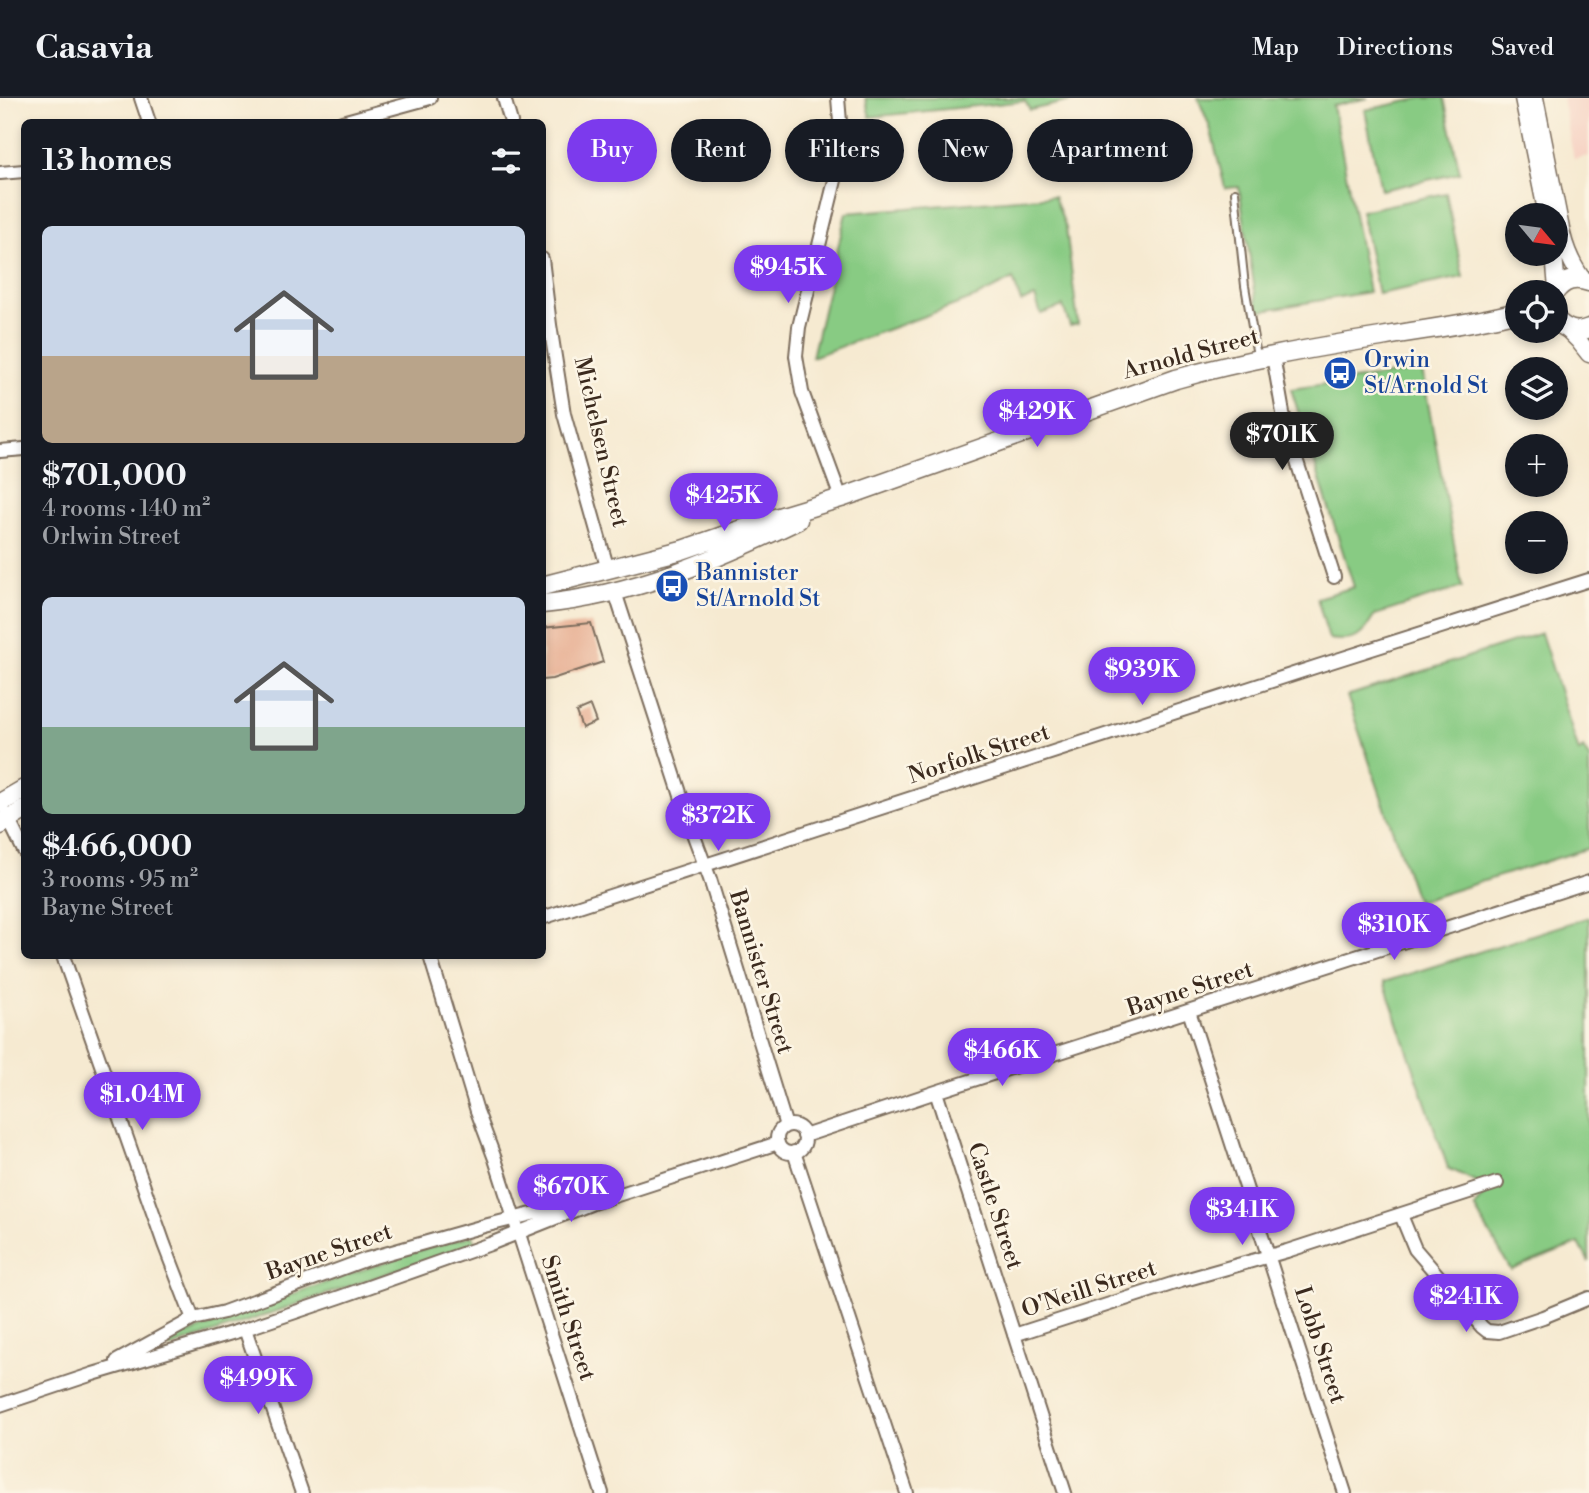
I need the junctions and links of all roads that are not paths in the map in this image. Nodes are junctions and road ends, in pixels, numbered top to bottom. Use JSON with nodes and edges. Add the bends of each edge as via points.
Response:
{"nodes":[{"id":1,"x":141,"y":98,"type":"edge"},
{"id":2,"x":430,"y":98,"type":"edge"},
{"id":3,"x":504,"y":98,"type":"edge"},
{"id":4,"x":838,"y":98,"type":"edge"},
{"id":5,"x":1523,"y":98,"type":"edge"},
{"id":6,"x":1535,"y":98,"type":"edge"},
{"id":7,"x":148,"y":119,"type":"edge"},
{"id":8,"x":353,"y":119,"type":"edge"},
{"id":9,"x":510,"y":119,"type":"edge"},
{"id":10,"x":21,"y":171,"type":"edge"},
{"id":11,"x":0,"y":173,"type":"edge"},
{"id":12,"x":1235,"y":192,"type":"dead end"},
{"id":13,"x":1545,"y":203,"type":"edge"},
{"id":14,"x":1586,"y":281,"type":"edge"},
{"id":15,"x":1568,"y":282,"type":"edge"},
{"id":16,"x":546,"y":292,"type":"edge"},
{"id":17,"x":1505,"y":315,"type":"edge"},
{"id":18,"x":1483,"y":321,"type":"junction"},
{"id":19,"x":1505,"y":321,"type":"edge"},
{"id":20,"x":1568,"y":328,"type":"edge"},
{"id":21,"x":1589,"y":328,"type":"edge"},
{"id":22,"x":1568,"y":332,"type":"edge"},
{"id":23,"x":1589,"y":354,"type":"edge"},
{"id":24,"x":1266,"y":358,"type":"junction"},
{"id":25,"x":21,"y":450,"type":"edge"},
{"id":26,"x":0,"y":451,"type":"edge"},
{"id":27,"x":842,"y":498,"type":"junction"},
{"id":28,"x":608,"y":570,"type":"junction"},
{"id":29,"x":1334,"y":577,"type":"dead end"},
{"id":30,"x":1589,"y":580,"type":"edge"},
{"id":31,"x":546,"y":585,"type":"edge"},
{"id":32,"x":615,"y":592,"type":"junction"},
{"id":33,"x":546,"y":603,"type":"edge"},
{"id":34,"x":21,"y":791,"type":"edge"},
{"id":35,"x":0,"y":803,"type":"edge"},
{"id":36,"x":11,"y":819,"type":"edge"},
{"id":37,"x":21,"y":844,"type":"edge"},
{"id":38,"x":706,"y":866,"type":"junction"},
{"id":39,"x":1589,"y":882,"type":"edge"},
{"id":40,"x":546,"y":917,"type":"edge"},
{"id":41,"x":64,"y":959,"type":"edge"},
{"id":42,"x":431,"y":959,"type":"edge"},
{"id":43,"x":1189,"y":1011,"type":"junction"},
{"id":44,"x":936,"y":1092,"type":"junction"},
{"id":45,"x":786,"y":1126,"type":"junction"},
{"id":46,"x":804,"y":1136,"type":"junction"},
{"id":47,"x":778,"y":1143,"type":"junction"},
{"id":48,"x":794,"y":1152,"type":"junction"},
{"id":49,"x":1497,"y":1183,"type":"dead end"},
{"id":50,"x":1401,"y":1215,"type":"junction"},
{"id":51,"x":516,"y":1226,"type":"junction"},
{"id":52,"x":1269,"y":1257,"type":"junction"},
{"id":53,"x":1588,"y":1293,"type":"edge"},
{"id":54,"x":193,"y":1319,"type":"junction"},
{"id":55,"x":245,"y":1329,"type":"junction"},
{"id":56,"x":1014,"y":1335,"type":"junction"},
{"id":57,"x":93,"y":1374,"type":"junction"},
{"id":58,"x":0,"y":1405,"type":"edge"},
{"id":59,"x":302,"y":1493,"type":"edge"},
{"id":60,"x":602,"y":1493,"type":"edge"},
{"id":61,"x":907,"y":1493,"type":"edge"},
{"id":62,"x":1065,"y":1493,"type":"edge"},
{"id":63,"x":1345,"y":1493,"type":"edge"}],
"edges":[{"from":1,"to":7,"type":"street"},
{"from":2,"to":8,"type":"street"},
{"from":3,"to":9,"type":"street"},
{"from":4,"to":27,"type":"street","via":[[841,134],[836,172],[796,356],[802,392]]},
{"from":5,"to":13,"type":"street"},
{"from":6,"to":14,"type":"street","via":[[1565,246]]},
{"from":10,"to":11,"type":"street"},
{"from":12,"to":24,"type":"lane","via":[[1245,286]]},
{"from":14,"to":15,"type":"main road"},
{"from":16,"to":28,"type":"street","name":"Michelsen Street","via":[[564,414]]},
{"from":17,"to":18,"type":"main road","name":"Arnold Street"},
{"from":18,"to":19,"type":"main road","name":"Arnold Street"},
{"from":18,"to":24,"type":"main road","name":"Arnold Street"},
{"from":20,"to":21,"type":"main road"},
{"from":22,"to":23,"type":"street"},
{"from":24,"to":27,"type":"main road","name":"Arnold Street","via":[[1148,388]]},
{"from":24,"to":29,"type":"street"},
{"from":25,"to":26,"type":"street"},
{"from":27,"to":28,"type":"main road","name":"Arnold Street"},
{"from":27,"to":32,"type":"main road","name":"Arnold Street","via":[[737,548]]},
{"from":28,"to":31,"type":"main road","name":"Arnold Street"},
{"from":28,"to":32,"type":"main road","name":"Michelsen Street"},
{"from":30,"to":38,"type":"street","name":"Norfolk Street"},
{"from":32,"to":33,"type":"main road","name":"Arnold Street"},
{"from":32,"to":38,"type":"street","name":"Bannister Street"},
{"from":34,"to":35,"type":"main road"},
{"from":35,"to":36,"type":"street"},
{"from":36,"to":37,"type":"street"},
{"from":38,"to":40,"type":"street","name":"Norfolk Street"},
{"from":38,"to":45,"type":"street","name":"Bannister Street"},
{"from":39,"to":43,"type":"street","name":"Bayne Street"},
{"from":41,"to":54,"type":"street"},
{"from":42,"to":51,"type":"street","name":"Smith Street"},
{"from":43,"to":44,"type":"street","name":"Bayne Street"},
{"from":43,"to":52,"type":"street","name":"Lobb Street"},
{"from":44,"to":46,"type":"street","name":"Bayne Street"},
{"from":44,"to":56,"type":"street","name":"Castle Street"},
{"from":45,"to":46,"type":"street","via":[[799,1128]]},
{"from":45,"to":47,"type":"street","via":[[778,1133]]},
{"from":46,"to":48,"type":"street","via":[[802,1146]]},
{"from":47,"to":48,"type":"street","via":[[783,1150]]},
{"from":47,"to":51,"type":"street","name":"Bayne Street","via":[[593,1203],[544,1211]]},
{"from":48,"to":61,"type":"street"},
{"from":49,"to":50,"type":"street","name":"O'Neill Street"},
{"from":50,"to":52,"type":"street","name":"O'Neill Street"},
{"from":50,"to":53,"type":"street","via":[[1415,1249],[1487,1331],[1499,1332],[1542,1317]]},
{"from":51,"to":54,"type":"street","name":"Bayne Street","via":[[396,1250]]},
{"from":51,"to":55,"type":"street","name":"Bayne Street","via":[[440,1262]]},
{"from":51,"to":60,"type":"street","name":"Smith Street"},
{"from":52,"to":56,"type":"street","name":"O'Neill Street"},
{"from":52,"to":63,"type":"street","name":"Lobb Street"},
{"from":54,"to":57,"type":"street","name":"Bayne Street"},
{"from":55,"to":57,"type":"street","name":"Bayne Street"},
{"from":55,"to":59,"type":"street"},
{"from":56,"to":62,"type":"street","name":"Castle Street"},
{"from":57,"to":58,"type":"street","name":"Bayne Street"}]}
